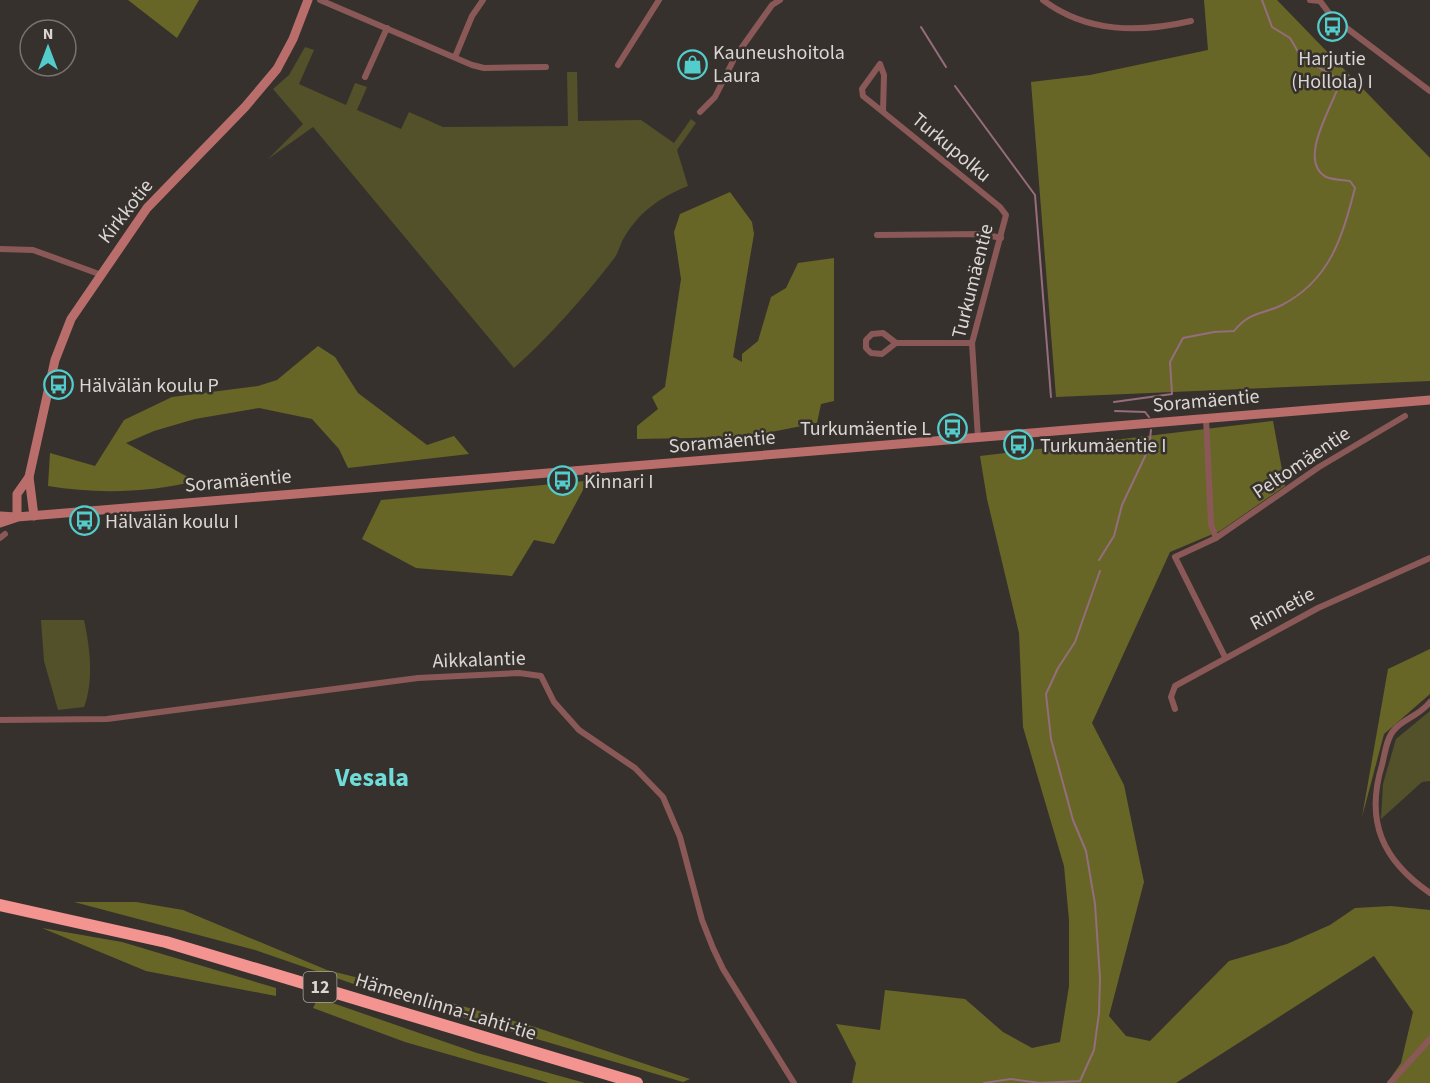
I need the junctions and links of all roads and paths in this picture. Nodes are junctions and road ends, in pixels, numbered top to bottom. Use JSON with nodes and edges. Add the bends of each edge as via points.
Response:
{"nodes":[{"id":1,"x":308,"y":0,"type":"edge"},
{"id":2,"x":320,"y":0,"type":"edge"},
{"id":3,"x":483,"y":0,"type":"edge"},
{"id":4,"x":659,"y":0,"type":"edge"},
{"id":5,"x":780,"y":0,"type":"edge"},
{"id":6,"x":1043,"y":0,"type":"edge"},
{"id":7,"x":1310,"y":0,"type":"edge"},
{"id":8,"x":1320,"y":0,"type":"edge"},
{"id":9,"x":1191,"y":21,"type":"dead end"},
{"id":10,"x":387,"y":28,"type":"junction"},
{"id":11,"x":455,"y":57,"type":"junction"},
{"id":12,"x":618,"y":65,"type":"dead end"},
{"id":13,"x":546,"y":67,"type":"dead end"},
{"id":14,"x":365,"y":77,"type":"dead end"},
{"id":15,"x":1430,"y":91,"type":"edge"},
{"id":16,"x":700,"y":112,"type":"dead end"},
{"id":17,"x":883,"y":112,"type":"junction"},
{"id":18,"x":1000,"y":207,"type":"joint"},
{"id":19,"x":877,"y":235,"type":"dead end"},
{"id":20,"x":1001,"y":238,"type":"junction"},
{"id":21,"x":0,"y":249,"type":"edge"},
{"id":22,"x":99,"y":274,"type":"junction"},
{"id":23,"x":896,"y":343,"type":"junction"},
{"id":24,"x":972,"y":343,"type":"junction"},
{"id":25,"x":1430,"y":400,"type":"edge"},
{"id":26,"x":1405,"y":416,"type":"dead end"},
{"id":27,"x":1206,"y":418,"type":"junction"},
{"id":28,"x":978,"y":438,"type":"junction"},
{"id":29,"x":30,"y":477,"type":"junction"},
{"id":30,"x":0,"y":516,"type":"edge"},
{"id":31,"x":34,"y":516,"type":"junction"},
{"id":32,"x":17,"y":517,"type":"junction"},
{"id":33,"x":0,"y":523,"type":"edge"},
{"id":34,"x":1216,"y":538,"type":"junction"},
{"id":35,"x":1430,"y":558,"type":"edge"},
{"id":36,"x":1225,"y":657,"type":"junction"},
{"id":37,"x":1430,"y":702,"type":"edge"},
{"id":38,"x":1175,"y":709,"type":"dead end"},
{"id":39,"x":0,"y":720,"type":"edge"},
{"id":40,"x":1430,"y":893,"type":"edge"},
{"id":41,"x":0,"y":905,"type":"edge"},
{"id":42,"x":1430,"y":1039,"type":"edge"},
{"id":43,"x":637,"y":1083,"type":"edge"},
{"id":44,"x":794,"y":1083,"type":"edge"},
{"id":45,"x":1390,"y":1083,"type":"edge"}],
"edges":[{"from":1,"to":22,"type":"street","name":"Kirkkotie","via":[[293,39],[271,77],[147,208]]},
{"from":2,"to":10,"type":"street"},
{"from":3,"to":11,"type":"street"},
{"from":4,"to":12,"type":"street"},
{"from":5,"to":16,"type":"street","via":[[772,4],[735,57],[715,97]]},
{"from":6,"to":9,"type":"street","via":[[1060,13],[1087,24],[1113,28],[1163,27]]},
{"from":7,"to":8,"type":"street"},
{"from":8,"to":15,"type":"street","via":[[1332,17]]},
{"from":10,"to":11,"type":"street"},
{"from":10,"to":14,"type":"street"},
{"from":11,"to":13,"type":"street","via":[[484,68]]},
{"from":17,"to":17,"type":"street","name":"Turkupolku","via":[[884,75],[880,64],[862,89],[863,96]]},
{"from":17,"to":18,"type":"street","name":"Turkupolku"},
{"from":18,"to":20,"type":"street","name":"Turkumäentie","via":[[1006,215]]},
{"from":19,"to":20,"type":"street","via":[[983,234]]},
{"from":20,"to":24,"type":"street","name":"Turkumäentie"},
{"from":21,"to":22,"type":"street","via":[[33,250]]},
{"from":22,"to":29,"type":"street","name":"Kirkkotie","via":[[62,338]]},
{"from":23,"to":23,"type":"street","via":[[883,333],[872,334],[866,340],[866,348],[882,354]]},
{"from":23,"to":24,"type":"street"},
{"from":24,"to":28,"type":"street","name":"Turkumäentie"},
{"from":25,"to":27,"type":"street","name":"Soramäentie"},
{"from":26,"to":34,"type":"street","name":"Peltomäentie","via":[[1319,467]]},
{"from":27,"to":28,"type":"street","name":"Soramäentie"},
{"from":27,"to":34,"type":"street","via":[[1211,524]]},
{"from":28,"to":31,"type":"street","name":"Soramäentie"},
{"from":29,"to":31,"type":"street","name":"Kirkkotie"},
{"from":29,"to":32,"type":"street","name":"Kirkkotie","via":[[17,494]]},
{"from":30,"to":32,"type":"street"},
{"from":31,"to":32,"type":"street","name":"Soramäentie"},
{"from":32,"to":33,"type":"street"},
{"from":34,"to":36,"type":"street","name":"Peltomäentie","via":[[1175,557]]},
{"from":35,"to":36,"type":"street","name":"Rinnetie","via":[[1346,593]]},
{"from":36,"to":38,"type":"street","name":"Rinnetie","via":[[1175,686],[1171,697]]},
{"from":37,"to":40,"type":"street","via":[[1390,736],[1376,785],[1374,808],[1386,848],[1401,870]]},
{"from":39,"to":44,"type":"street","name":"Aikkalantie","via":[[107,719],[430,677],[519,673],[541,676],[554,702],[579,730],[635,768],[663,797],[680,837],[713,948]]},
{"from":41,"to":43,"type":"highway","name":"Hämeenlinna-Lahti-tie","number":"12","via":[[166,942]]},
{"from":42,"to":45,"type":"street"}]}
